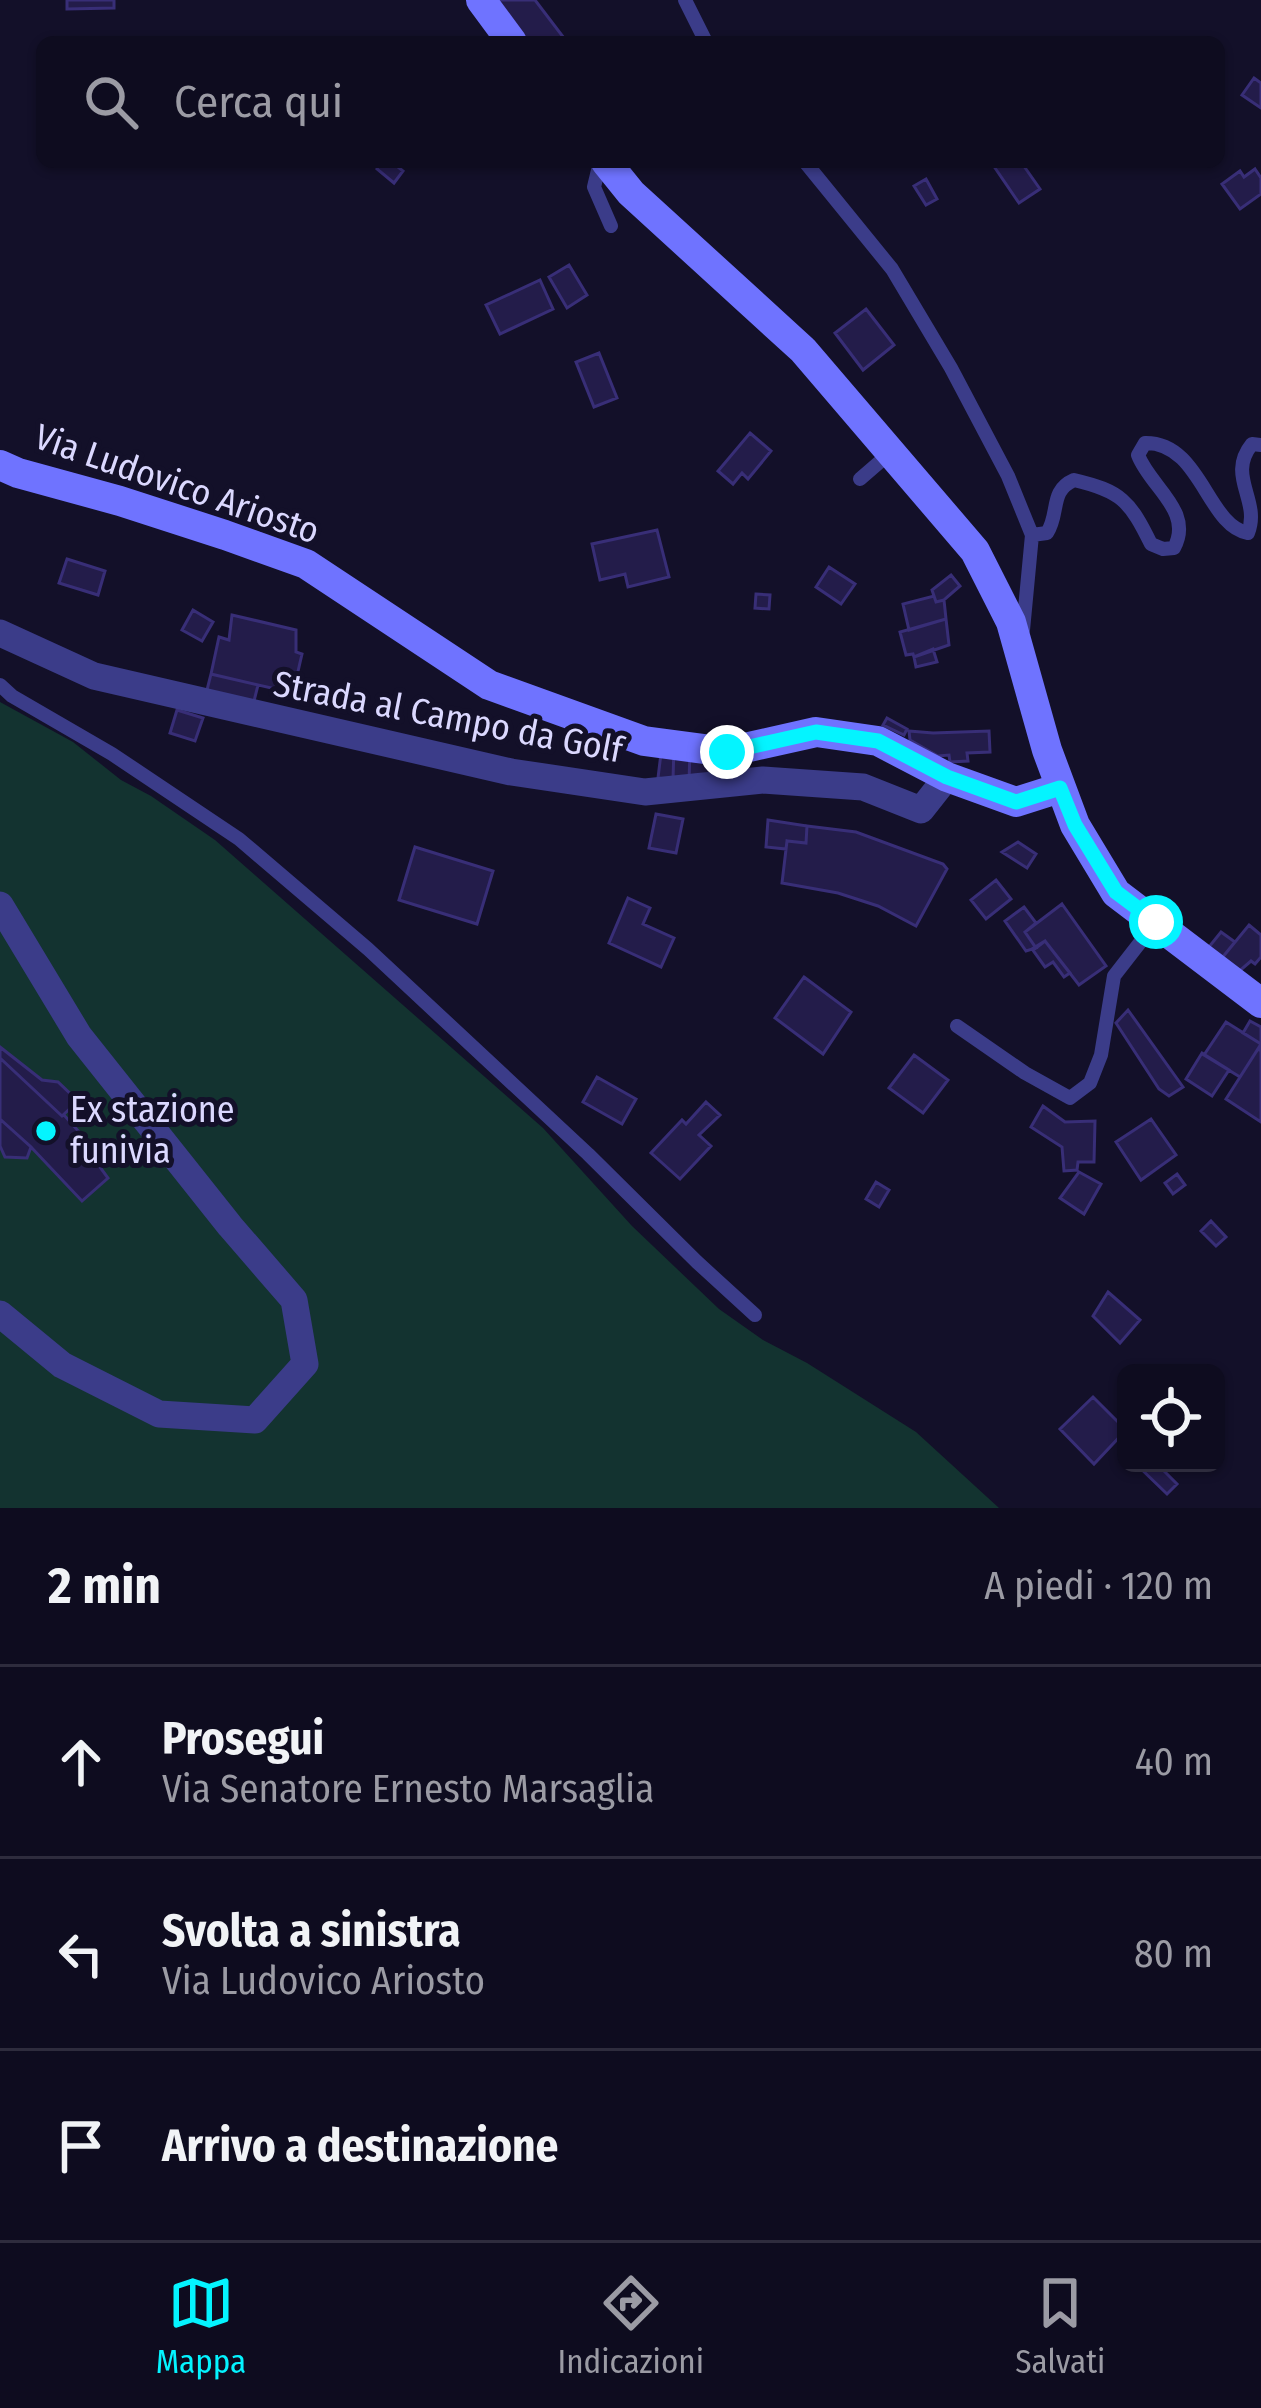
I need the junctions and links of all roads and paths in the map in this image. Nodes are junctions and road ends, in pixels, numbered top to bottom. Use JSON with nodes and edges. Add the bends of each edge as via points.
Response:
{"nodes":[{"id":1,"x":481,"y":0,"type":"edge"},
{"id":2,"x":685,"y":0,"type":"edge"},
{"id":3,"x":508,"y":36,"type":"edge"},
{"id":4,"x":703,"y":36,"type":"edge"},
{"id":5,"x":601,"y":168,"type":"edge"},
{"id":6,"x":608,"y":168,"type":"edge"},
{"id":7,"x":810,"y":168,"type":"edge"},
{"id":8,"x":611,"y":226,"type":"dead end"},
{"id":9,"x":1261,"y":446,"type":"edge"},
{"id":10,"x":890,"y":453,"type":"junction"},
{"id":11,"x":0,"y":465,"type":"edge"},
{"id":12,"x":860,"y":479,"type":"dead end"},
{"id":13,"x":1032,"y":536,"type":"junction"},
{"id":14,"x":0,"y":633,"type":"edge"},
{"id":15,"x":1021,"y":653,"type":"junction"},
{"id":16,"x":0,"y":685,"type":"edge"},
{"id":17,"x":947,"y":777,"type":"junction"},
{"id":18,"x":1060,"y":788,"type":"junction"},
{"id":19,"x":0,"y":905,"type":"edge"},
{"id":20,"x":1156,"y":922,"type":"junction"},
{"id":21,"x":1261,"y":1003,"type":"edge"},
{"id":22,"x":957,"y":1026,"type":"dead end"},
{"id":23,"x":0,"y":1314,"type":"edge"},
{"id":24,"x":754,"y":1315,"type":"dead end"}],
"edges":[{"from":1,"to":3,"type":"street"},
{"from":2,"to":4,"type":"lane"},
{"from":5,"to":8,"type":"lane","via":[[594,187]]},
{"from":6,"to":10,"type":"street","via":[[803,350]]},
{"from":7,"to":13,"type":"lane","via":[[892,269],[1008,476]]},
{"from":9,"to":13,"type":"lane","via":[[1244,454],[1259,509],[1248,533],[1228,521],[1185,461],[1161,442],[1145,443],[1138,455],[1180,522],[1174,548],[1151,544],[1121,496],[1074,480],[1061,486],[1047,533]]},
{"from":10,"to":12,"type":"lane"},
{"from":10,"to":15,"type":"street","via":[[974,551]]},
{"from":11,"to":17,"type":"street","name":"Via Ludovico Ariosto","via":[[306,564],[489,685],[644,741],[727,752],[816,732],[878,741]]},
{"from":13,"to":15,"type":"lane"},
{"from":14,"to":17,"type":"street","name":"Strada al Campo da Golf","via":[[94,676],[511,772],[645,792],[763,780],[862,787],[921,810]]},
{"from":15,"to":18,"type":"street"},
{"from":16,"to":24,"type":"lane","via":[[239,839],[368,949]]},
{"from":17,"to":18,"type":"street","name":"Via Ludovico Ariosto","via":[[1016,802]]},
{"from":18,"to":20,"type":"street","via":[[1116,892]]},
{"from":19,"to":23,"type":"street","via":[[80,1036],[294,1300],[305,1364],[255,1420],[159,1414],[62,1365]]},
{"from":20,"to":21,"type":"street"},
{"from":20,"to":22,"type":"lane","via":[[1114,976],[1101,1055],[1090,1083],[1070,1098]]}]}
